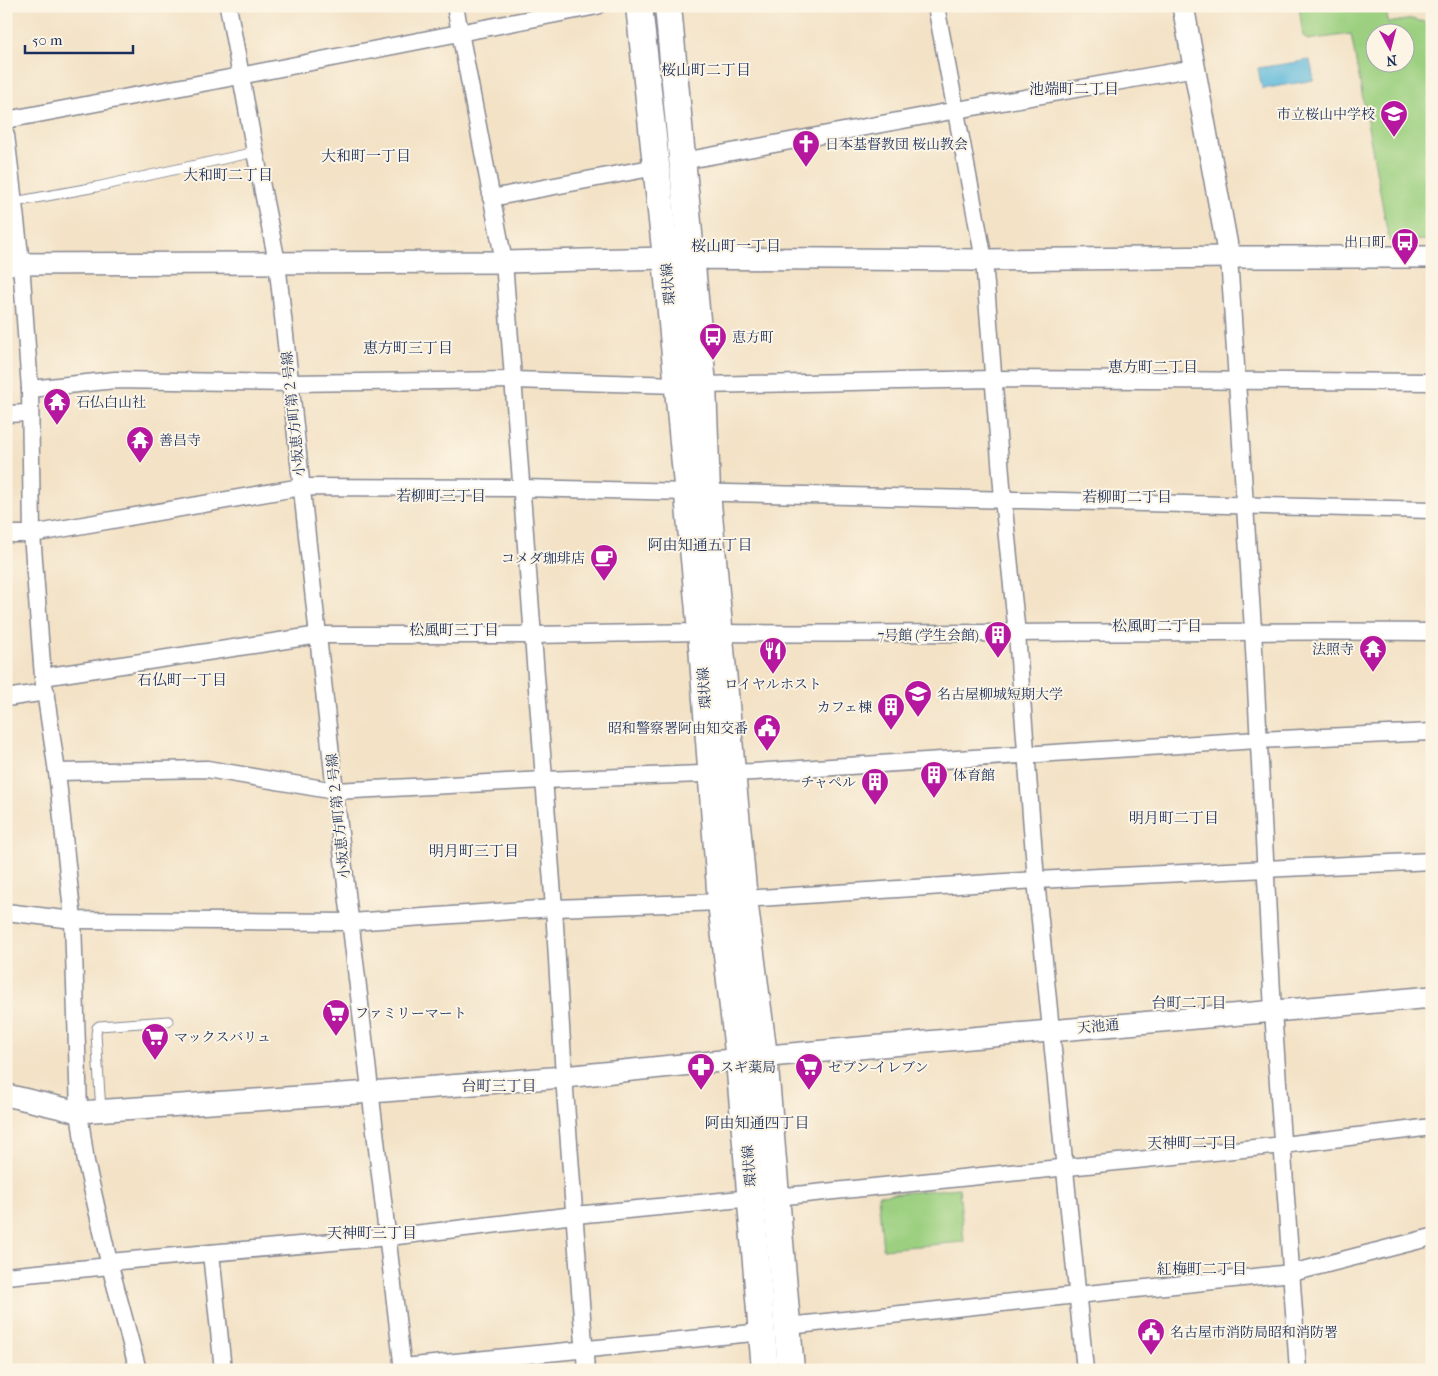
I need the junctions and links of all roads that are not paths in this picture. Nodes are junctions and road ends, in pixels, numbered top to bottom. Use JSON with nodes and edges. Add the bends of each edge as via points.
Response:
{"nodes":[{"id":1,"x":228,"y":6,"type":"edge"},
{"id":2,"x":455,"y":6,"type":"edge"},
{"id":3,"x":597,"y":6,"type":"edge"},
{"id":4,"x":640,"y":6,"type":"edge"},
{"id":5,"x":668,"y":6,"type":"edge"},
{"id":6,"x":936,"y":6,"type":"edge"},
{"id":7,"x":1183,"y":6,"type":"edge"},
{"id":8,"x":460,"y":33,"type":"junction"},
{"id":9,"x":1194,"y":68,"type":"junction"},
{"id":10,"x":240,"y":76,"type":"junction"},
{"id":11,"x":957,"y":110,"type":"junction"},
{"id":12,"x":6,"y":120,"type":"edge"},
{"id":13,"x":6,"y":135,"type":"edge"},
{"id":14,"x":254,"y":152,"type":"junction"},
{"id":15,"x":683,"y":161,"type":"junction"},
{"id":16,"x":656,"y":167,"type":"junction"},
{"id":17,"x":491,"y":198,"type":"junction"},
{"id":18,"x":14,"y":202,"type":"junction"},
{"id":19,"x":1229,"y":257,"type":"junction"},
{"id":20,"x":1432,"y":257,"type":"edge"},
{"id":21,"x":678,"y":258,"type":"junction"},
{"id":22,"x":984,"y":260,"type":"junction"},
{"id":23,"x":277,"y":262,"type":"junction"},
{"id":24,"x":504,"y":262,"type":"junction"},
{"id":25,"x":13,"y":263,"type":"edge"},
{"id":26,"x":993,"y":379,"type":"junction"},
{"id":27,"x":512,"y":380,"type":"junction"},
{"id":28,"x":1237,"y":380,"type":"junction"},
{"id":29,"x":1432,"y":382,"type":"edge"},
{"id":30,"x":290,"y":383,"type":"junction"},
{"id":31,"x":690,"y":385,"type":"junction"},
{"id":32,"x":30,"y":389,"type":"junction"},
{"id":33,"x":29,"y":413,"type":"junction"},
{"id":34,"x":6,"y":414,"type":"edge"},
{"id":35,"x":301,"y":487,"type":"junction"},
{"id":36,"x":522,"y":488,"type":"junction"},
{"id":37,"x":697,"y":492,"type":"junction"},
{"id":38,"x":1003,"y":499,"type":"junction"},
{"id":39,"x":1244,"y":504,"type":"junction"},
{"id":40,"x":1432,"y":510,"type":"edge"},
{"id":41,"x":6,"y":534,"type":"edge"},
{"id":42,"x":32,"y":534,"type":"junction"},
{"id":43,"x":1253,"y":630,"type":"junction"},
{"id":44,"x":711,"y":632,"type":"junction"},
{"id":45,"x":1432,"y":632,"type":"edge"},
{"id":46,"x":319,"y":634,"type":"junction"},
{"id":47,"x":1017,"y":634,"type":"junction"},
{"id":48,"x":533,"y":635,"type":"junction"},
{"id":49,"x":45,"y":685,"type":"junction"},
{"id":50,"x":6,"y":698,"type":"edge"},
{"id":51,"x":1432,"y":732,"type":"edge"},
{"id":52,"x":1258,"y":740,"type":"junction"},
{"id":53,"x":1025,"y":755,"type":"junction"},
{"id":54,"x":57,"y":772,"type":"junction"},
{"id":55,"x":721,"y":772,"type":"junction"},
{"id":56,"x":544,"y":780,"type":"junction"},
{"id":57,"x":335,"y":791,"type":"junction"},
{"id":58,"x":1432,"y":861,"type":"edge"},
{"id":59,"x":1264,"y":868,"type":"junction"},
{"id":60,"x":1036,"y":880,"type":"junction"},
{"id":61,"x":733,"y":901,"type":"junction"},
{"id":62,"x":554,"y":908,"type":"junction"},
{"id":63,"x":6,"y":912,"type":"edge"},
{"id":64,"x":73,"y":920,"type":"junction"},
{"id":65,"x":351,"y":922,"type":"junction"},
{"id":66,"x":1432,"y":997,"type":"edge"},
{"id":67,"x":1273,"y":1011,"type":"junction"},
{"id":68,"x":168,"y":1021,"type":"dead end"},
{"id":69,"x":1051,"y":1031,"type":"junction"},
{"id":70,"x":751,"y":1058,"type":"junction"},
{"id":71,"x":564,"y":1077,"type":"junction"},
{"id":72,"x":371,"y":1092,"type":"junction"},
{"id":73,"x":6,"y":1095,"type":"edge"},
{"id":74,"x":101,"y":1111,"type":"junction"},
{"id":75,"x":79,"y":1112,"type":"junction"},
{"id":76,"x":1432,"y":1127,"type":"edge"},
{"id":77,"x":1283,"y":1145,"type":"junction"},
{"id":78,"x":1064,"y":1168,"type":"junction"},
{"id":79,"x":764,"y":1197,"type":"junction"},
{"id":80,"x":575,"y":1215,"type":"junction"},
{"id":81,"x":388,"y":1237,"type":"junction"},
{"id":82,"x":1432,"y":1238,"type":"edge"},
{"id":83,"x":211,"y":1253,"type":"junction"},
{"id":84,"x":110,"y":1264,"type":"junction"},
{"id":85,"x":1292,"y":1273,"type":"junction"},
{"id":86,"x":6,"y":1276,"type":"edge"},
{"id":87,"x":1076,"y":1294,"type":"junction"},
{"id":88,"x":775,"y":1329,"type":"junction"},
{"id":89,"x":584,"y":1348,"type":"junction"},
{"id":90,"x":403,"y":1368,"type":"edge"},
{"id":91,"x":138,"y":1370,"type":"edge"},
{"id":92,"x":223,"y":1370,"type":"edge"},
{"id":93,"x":586,"y":1370,"type":"edge"},
{"id":94,"x":765,"y":1370,"type":"edge"},
{"id":95,"x":791,"y":1370,"type":"edge"},
{"id":96,"x":1085,"y":1370,"type":"edge"},
{"id":97,"x":1298,"y":1370,"type":"edge"}],
"edges":[{"from":1,"to":10,"type":"street","name":"小坂恵方町第２号線"},
{"from":2,"to":8,"type":"street"},
{"from":3,"to":8,"type":"street"},
{"from":4,"to":16,"type":"main road","name":"環状線"},
{"from":5,"to":15,"type":"main road","name":"環状線"},
{"from":6,"to":11,"type":"street"},
{"from":7,"to":9,"type":"street"},
{"from":8,"to":10,"type":"street"},
{"from":8,"to":17,"type":"street"},
{"from":9,"to":11,"type":"street"},
{"from":9,"to":19,"type":"street"},
{"from":10,"to":12,"type":"street"},
{"from":10,"to":14,"type":"street","name":"小坂恵方町第２号線"},
{"from":11,"to":15,"type":"street"},
{"from":11,"to":22,"type":"street"},
{"from":13,"to":18,"type":"street"},
{"from":14,"to":18,"type":"lane"},
{"from":14,"to":23,"type":"street","name":"小坂恵方町第２号線"},
{"from":15,"to":21,"type":"main road","name":"環状線"},
{"from":16,"to":17,"type":"street"},
{"from":16,"to":21,"type":"main road","name":"環状線"},
{"from":17,"to":24,"type":"street"},
{"from":18,"to":25,"type":"street"},
{"from":19,"to":20,"type":"street"},
{"from":19,"to":22,"type":"street"},
{"from":19,"to":28,"type":"street"},
{"from":21,"to":22,"type":"street"},
{"from":21,"to":24,"type":"street"},
{"from":21,"to":31,"type":"main road","name":"環状線"},
{"from":22,"to":26,"type":"street"},
{"from":23,"to":24,"type":"street"},
{"from":23,"to":25,"type":"street"},
{"from":23,"to":30,"type":"street","name":"小坂恵方町第２号線"},
{"from":24,"to":27,"type":"street"},
{"from":25,"to":32,"type":"street"},
{"from":26,"to":28,"type":"street"},
{"from":26,"to":31,"type":"street"},
{"from":26,"to":38,"type":"street"},
{"from":27,"to":30,"type":"street"},
{"from":27,"to":31,"type":"street"},
{"from":27,"to":36,"type":"street"},
{"from":28,"to":29,"type":"street"},
{"from":28,"to":39,"type":"street"},
{"from":30,"to":32,"type":"street","via":[[115,380]]},
{"from":30,"to":35,"type":"street","name":"小坂恵方町第２号線"},
{"from":31,"to":37,"type":"main road","name":"環状線"},
{"from":32,"to":33,"type":"street"},
{"from":33,"to":34,"type":"street"},
{"from":33,"to":42,"type":"street"},
{"from":35,"to":36,"type":"street"},
{"from":35,"to":42,"type":"street"},
{"from":35,"to":46,"type":"street","name":"小坂恵方町第２号線"},
{"from":36,"to":37,"type":"street"},
{"from":36,"to":48,"type":"street"},
{"from":37,"to":38,"type":"street"},
{"from":37,"to":44,"type":"main road","name":"環状線"},
{"from":38,"to":39,"type":"street"},
{"from":38,"to":47,"type":"street"},
{"from":39,"to":40,"type":"street"},
{"from":39,"to":43,"type":"street"},
{"from":41,"to":42,"type":"street"},
{"from":42,"to":49,"type":"street"},
{"from":43,"to":45,"type":"street"},
{"from":43,"to":47,"type":"street"},
{"from":43,"to":52,"type":"street"},
{"from":44,"to":47,"type":"street"},
{"from":44,"to":48,"type":"street"},
{"from":44,"to":55,"type":"main road","name":"環状線"},
{"from":46,"to":48,"type":"street"},
{"from":46,"to":49,"type":"street"},
{"from":46,"to":57,"type":"street","name":"小坂恵方町第２号線"},
{"from":47,"to":53,"type":"street"},
{"from":48,"to":56,"type":"street"},
{"from":49,"to":50,"type":"street"},
{"from":49,"to":54,"type":"street"},
{"from":51,"to":52,"type":"street"},
{"from":52,"to":53,"type":"street"},
{"from":52,"to":59,"type":"street"},
{"from":53,"to":55,"type":"street"},
{"from":53,"to":60,"type":"street"},
{"from":54,"to":57,"type":"street","via":[[207,769]]},
{"from":54,"to":64,"type":"street"},
{"from":55,"to":56,"type":"street"},
{"from":55,"to":61,"type":"main road","name":"環状線"},
{"from":56,"to":57,"type":"street"},
{"from":56,"to":62,"type":"street"},
{"from":57,"to":65,"type":"street","name":"小坂恵方町第２号線"},
{"from":58,"to":59,"type":"street"},
{"from":59,"to":60,"type":"street"},
{"from":59,"to":67,"type":"street"},
{"from":60,"to":61,"type":"street"},
{"from":60,"to":69,"type":"street"},
{"from":61,"to":62,"type":"street"},
{"from":61,"to":70,"type":"main road","name":"環状線"},
{"from":62,"to":65,"type":"street"},
{"from":62,"to":71,"type":"street"},
{"from":63,"to":64,"type":"street"},
{"from":64,"to":65,"type":"street"},
{"from":64,"to":75,"type":"street"},
{"from":65,"to":72,"type":"street","name":"小坂恵方町第２号線"},
{"from":66,"to":67,"type":"street","name":"天池通"},
{"from":67,"to":69,"type":"street","name":"天池通"},
{"from":67,"to":77,"type":"street"},
{"from":68,"to":74,"type":"lane","via":[[97,1028]]},
{"from":69,"to":70,"type":"street","name":"天池通"},
{"from":69,"to":78,"type":"street"},
{"from":70,"to":71,"type":"street","name":"天池通"},
{"from":70,"to":79,"type":"main road","name":"環状線"},
{"from":71,"to":72,"type":"street","name":"天池通"},
{"from":71,"to":80,"type":"street"},
{"from":72,"to":74,"type":"street","name":"天池通"},
{"from":72,"to":81,"type":"street","name":"小坂恵方町第２号線"},
{"from":73,"to":75,"type":"street","name":"天池通"},
{"from":74,"to":75,"type":"street","name":"天池通"},
{"from":75,"to":84,"type":"street","via":[[86,1162]]},
{"from":76,"to":77,"type":"street"},
{"from":77,"to":78,"type":"street"},
{"from":77,"to":85,"type":"street"},
{"from":78,"to":79,"type":"street"},
{"from":78,"to":87,"type":"street"},
{"from":79,"to":80,"type":"street"},
{"from":79,"to":88,"type":"main road","name":"環状線"},
{"from":80,"to":81,"type":"street"},
{"from":80,"to":89,"type":"street"},
{"from":81,"to":83,"type":"street"},
{"from":81,"to":90,"type":"street","name":"小坂恵方町第２号線"},
{"from":82,"to":85,"type":"street"},
{"from":83,"to":84,"type":"street"},
{"from":83,"to":92,"type":"street"},
{"from":84,"to":86,"type":"street"},
{"from":84,"to":91,"type":"street"},
{"from":85,"to":87,"type":"street"},
{"from":85,"to":97,"type":"street"},
{"from":87,"to":88,"type":"street"},
{"from":87,"to":96,"type":"street"},
{"from":88,"to":89,"type":"street"},
{"from":88,"to":94,"type":"main road","name":"環状線"},
{"from":88,"to":95,"type":"main road","name":"環状線"},
{"from":89,"to":90,"type":"street"},
{"from":89,"to":93,"type":"street"}]}
